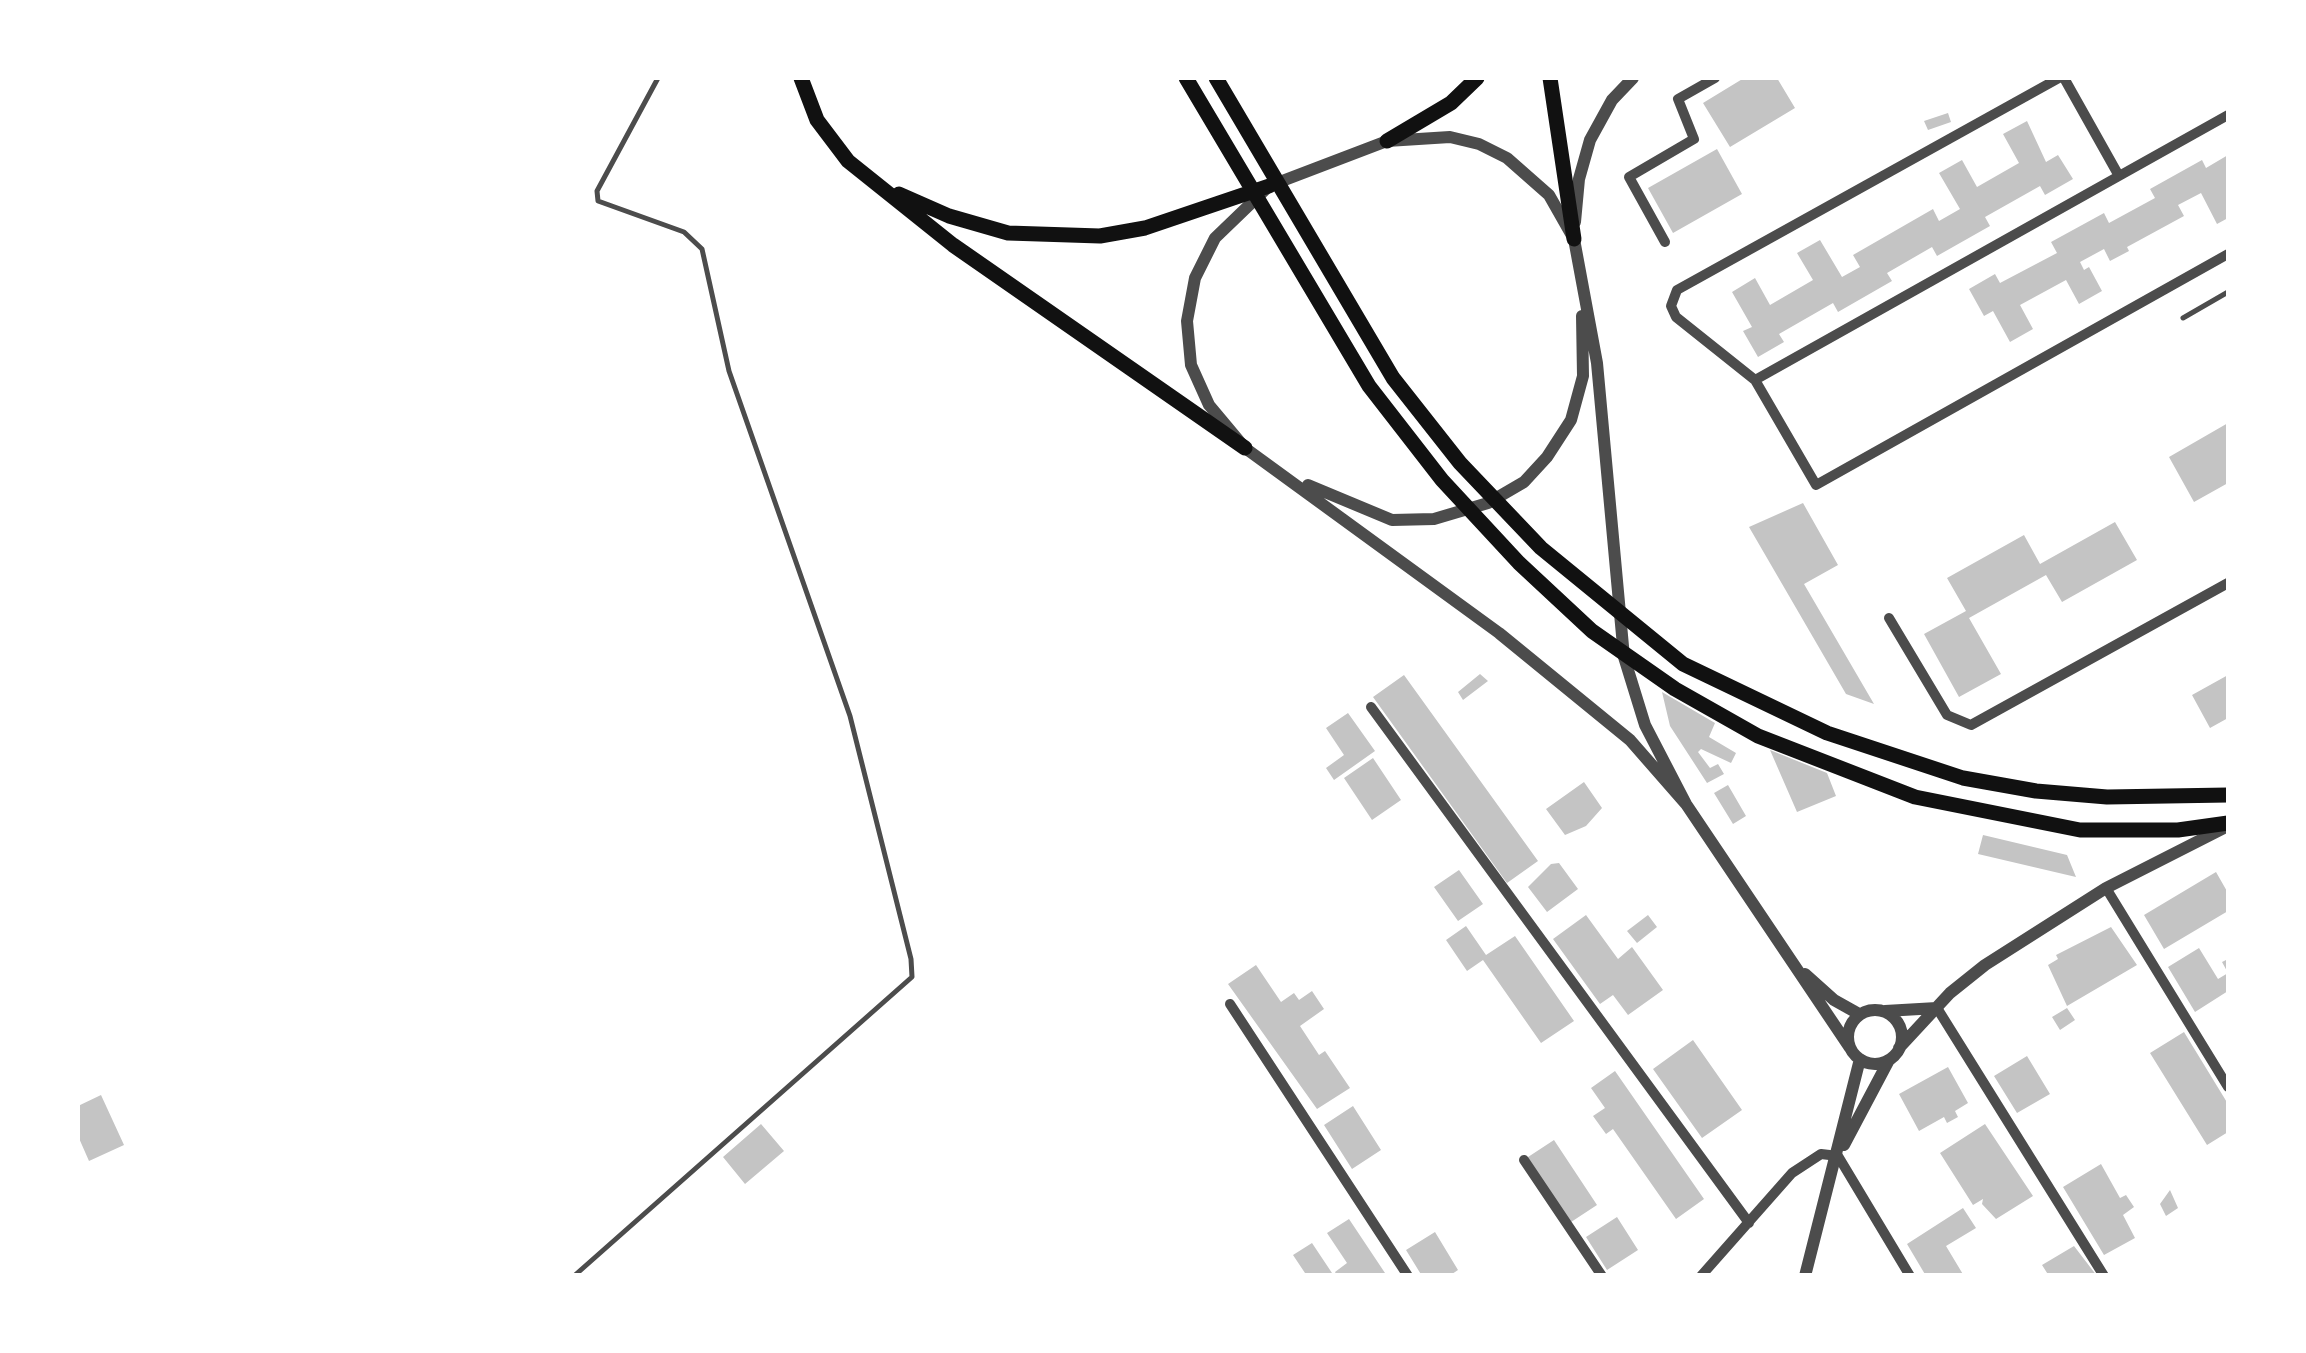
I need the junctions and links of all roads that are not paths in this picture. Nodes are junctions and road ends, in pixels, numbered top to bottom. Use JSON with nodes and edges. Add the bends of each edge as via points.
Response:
{"nodes":[{"id":1,"x":658,"y":78,"type":"edge"},
{"id":2,"x":801,"y":78,"type":"edge"},
{"id":3,"x":1216,"y":78,"type":"edge"},
{"id":4,"x":1477,"y":78,"type":"edge"},
{"id":5,"x":1550,"y":78,"type":"edge"},
{"id":6,"x":1633,"y":78,"type":"edge"},
{"id":7,"x":1715,"y":78,"type":"edge"},
{"id":8,"x":2062,"y":78,"type":"edge"},
{"id":9,"x":1188,"y":81,"type":"edge"},
{"id":10,"x":2228,"y":115,"type":"edge"},
{"id":11,"x":1387,"y":141,"type":"junction"},
{"id":12,"x":2119,"y":176,"type":"junction"},
{"id":13,"x":877,"y":184,"type":"junction"},
{"id":14,"x":1268,"y":186,"type":"junction"},
{"id":15,"x":1574,"y":239,"type":"junction"},
{"id":16,"x":1665,"y":242,"type":"dead end"},
{"id":17,"x":2228,"y":254,"type":"edge"},
{"id":18,"x":2228,"y":292,"type":"edge"},
{"id":19,"x":1583,"y":296,"type":"junction"},
{"id":20,"x":2183,"y":318,"type":"dead end"},
{"id":21,"x":1755,"y":380,"type":"junction"},
{"id":22,"x":1245,"y":448,"type":"junction"},
{"id":23,"x":1292,"y":478,"type":"junction"},
{"id":24,"x":2228,"y":583,"type":"edge"},
{"id":25,"x":1889,"y":618,"type":"dead end"},
{"id":26,"x":1371,"y":708,"type":"dead end"},
{"id":27,"x":2228,"y":795,"type":"edge"},
{"id":28,"x":1686,"y":804,"type":"junction"},
{"id":29,"x":2228,"y":825,"type":"edge"},
{"id":30,"x":2106,"y":888,"type":"junction"},
{"id":31,"x":1778,"y":942,"type":"junction"},
{"id":32,"x":1230,"y":1004,"type":"dead end"},
{"id":33,"x":1937,"y":1008,"type":"junction"},
{"id":34,"x":1882,"y":1011,"type":"junction"},
{"id":35,"x":1859,"y":1014,"type":"junction"},
{"id":36,"x":1850,"y":1048,"type":"junction"},
{"id":37,"x":1900,"y":1048,"type":"junction"},
{"id":38,"x":1860,"y":1060,"type":"junction"},
{"id":39,"x":1889,"y":1060,"type":"junction"},
{"id":40,"x":2228,"y":1087,"type":"edge"},
{"id":41,"x":1838,"y":1156,"type":"junction"},
{"id":42,"x":1524,"y":1160,"type":"dead end"},
{"id":43,"x":1749,"y":1223,"type":"junction"},
{"id":44,"x":574,"y":1276,"type":"edge"},
{"id":45,"x":1408,"y":1276,"type":"edge"},
{"id":46,"x":1602,"y":1276,"type":"edge"},
{"id":47,"x":1701,"y":1276,"type":"edge"},
{"id":48,"x":1805,"y":1276,"type":"edge"},
{"id":49,"x":1910,"y":1276,"type":"edge"},
{"id":50,"x":2104,"y":1276,"type":"edge"}],
"edges":[{"from":1,"to":44,"type":"lane","via":[[598,200],[684,232],[702,250],[728,371],[850,716],[912,977]]},
{"from":2,"to":13,"type":"highway","via":[[818,120],[848,161]]},
{"from":3,"to":27,"type":"highway","via":[[1392,378],[1541,548],[1683,664],[1768,708],[1896,759],[2036,791]]},
{"from":4,"to":11,"type":"highway","via":[[1452,103]]},
{"from":5,"to":15,"type":"highway"},
{"from":6,"to":15,"type":"street","via":[[1590,140]]},
{"from":7,"to":16,"type":"street","via":[[1678,99],[1694,139],[1629,177]]},
{"from":8,"to":12,"type":"street"},
{"from":8,"to":21,"type":"street","via":[[1678,290],[1671,306],[1676,316]]},
{"from":9,"to":29,"type":"highway","via":[[1369,386],[1442,480],[1592,630],[1676,689],[1775,743],[1915,797],[2080,830]]},
{"from":10,"to":12,"type":"street"},
{"from":11,"to":14,"type":"street"},
{"from":11,"to":15,"type":"street","via":[[1450,137],[1508,158],[1550,195]]},
{"from":12,"to":21,"type":"street"},
{"from":13,"to":14,"type":"highway","via":[[948,216],[1054,236],[1145,228]]},
{"from":13,"to":22,"type":"highway","via":[[968,256]]},
{"from":14,"to":22,"type":"street","via":[[1216,238],[1195,278],[1187,321],[1191,364],[1208,405]]},
{"from":15,"to":19,"type":"street"},
{"from":17,"to":21,"type":"street","via":[[1816,486]]},
{"from":18,"to":20,"type":"lane"},
{"from":19,"to":23,"type":"street","via":[[1583,376],[1570,420],[1524,482],[1488,503],[1434,518],[1392,520]]},
{"from":19,"to":28,"type":"street","via":[[1597,363],[1624,657],[1645,725]]},
{"from":22,"to":23,"type":"street"},
{"from":23,"to":28,"type":"street","via":[[1630,740]]},
{"from":24,"to":25,"type":"street","via":[[1972,726],[1947,716]]},
{"from":26,"to":43,"type":"street"},
{"from":28,"to":31,"type":"street"},
{"from":29,"to":30,"type":"street"},
{"from":30,"to":33,"type":"street","via":[[1985,964]]},
{"from":30,"to":40,"type":"street"},
{"from":31,"to":35,"type":"street","via":[[1813,983]]},
{"from":31,"to":36,"type":"street"},
{"from":32,"to":45,"type":"street"},
{"from":33,"to":34,"type":"street"},
{"from":33,"to":37,"type":"street"},
{"from":33,"to":50,"type":"street"},
{"from":34,"to":35,"type":"street"},
{"from":34,"to":37,"type":"street","via":[[1897,1022]]},
{"from":35,"to":36,"type":"street","via":[[1848,1030]]},
{"from":36,"to":38,"type":"street"},
{"from":37,"to":39,"type":"street"},
{"from":38,"to":39,"type":"street"},
{"from":38,"to":41,"type":"street"},
{"from":39,"to":41,"type":"street"},
{"from":41,"to":43,"type":"street","via":[[1821,1154],[1792,1173]]},
{"from":41,"to":48,"type":"street"},
{"from":41,"to":49,"type":"street"},
{"from":42,"to":46,"type":"street"},
{"from":43,"to":47,"type":"street"}]}
